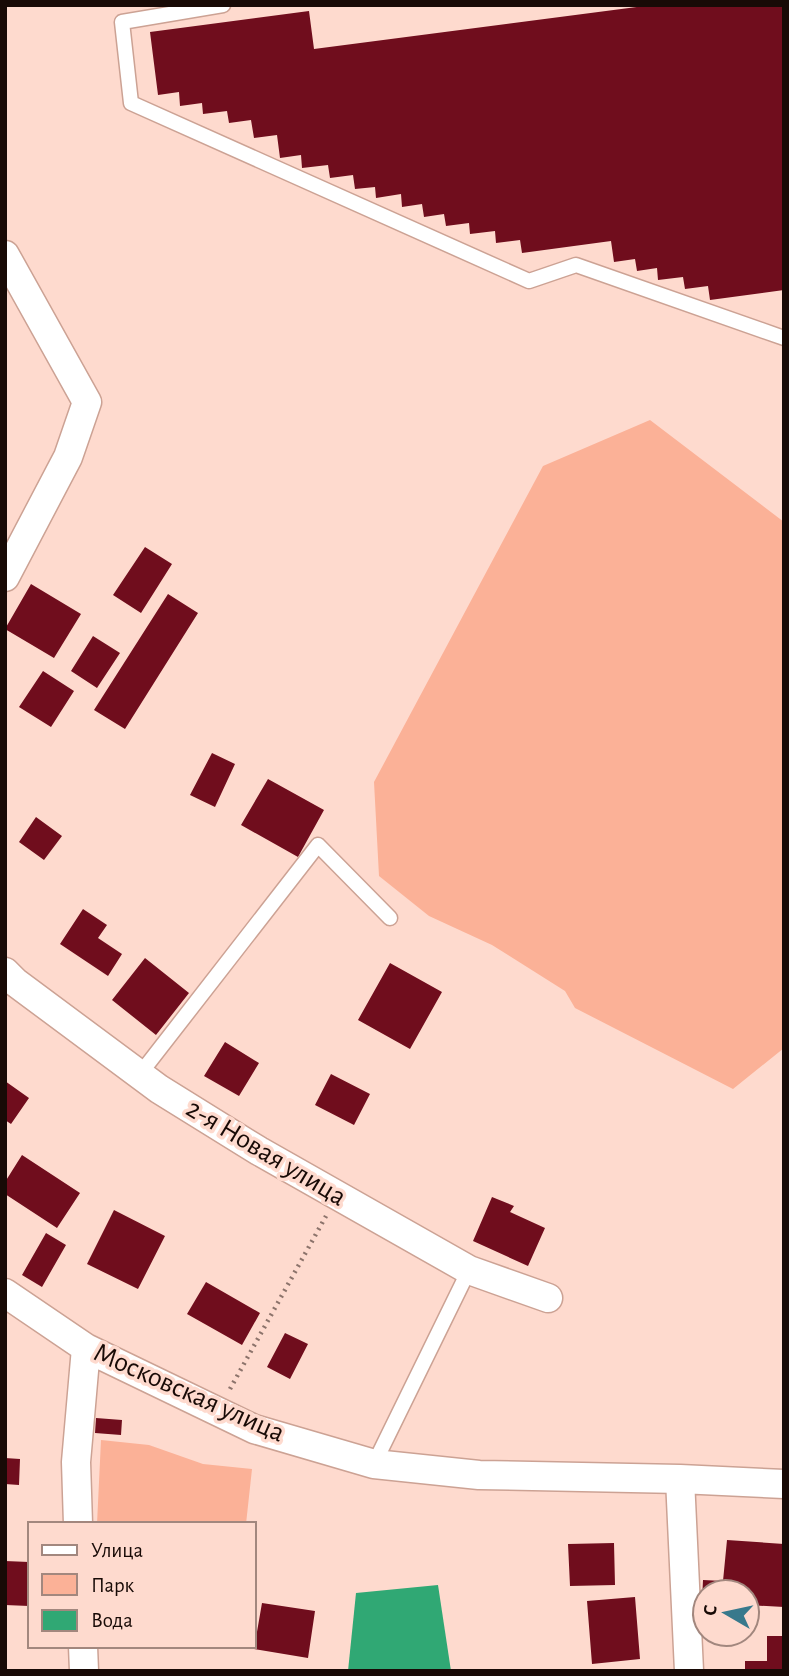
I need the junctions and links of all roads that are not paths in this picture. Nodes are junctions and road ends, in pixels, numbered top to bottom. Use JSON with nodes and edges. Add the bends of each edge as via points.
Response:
{"nodes":[{"id":1,"x":223,"y":5,"type":"edge"},
{"id":2,"x":5,"y":255,"type":"edge"},
{"id":3,"x":784,"y":338,"type":"edge"},
{"id":4,"x":5,"y":577,"type":"edge"},
{"id":5,"x":390,"y":918,"type":"dead end"},
{"id":6,"x":9,"y":983,"type":"edge"},
{"id":7,"x":140,"y":1074,"type":"junction"},
{"id":8,"x":468,"y":1270,"type":"junction"},
{"id":9,"x":5,"y":1293,"type":"edge"},
{"id":10,"x":548,"y":1298,"type":"dead end"},
{"id":11,"x":86,"y":1348,"type":"junction"},
{"id":12,"x":374,"y":1464,"type":"junction"},
{"id":13,"x":680,"y":1479,"type":"junction"},
{"id":14,"x":784,"y":1484,"type":"edge"},
{"id":15,"x":78,"y":1522,"type":"edge"},
{"id":16,"x":83,"y":1648,"type":"edge"},
{"id":17,"x":84,"y":1671,"type":"edge"},
{"id":18,"x":689,"y":1671,"type":"edge"}],
"edges":[{"from":1,"to":3,"type":"lane","via":[[122,22],[131,103],[529,281],[576,265]]},
{"from":2,"to":4,"type":"street","via":[[87,402],[68,457]]},
{"from":5,"to":7,"type":"lane","via":[[318,845]]},
{"from":6,"to":7,"type":"street","name":"2-я Новая улица"},
{"from":7,"to":8,"type":"street","name":"2-я Новая улица","via":[[259,1151]]},
{"from":8,"to":10,"type":"street","name":"2-я Новая улица"},
{"from":8,"to":12,"type":"lane"},
{"from":9,"to":11,"type":"street","name":"Московская улица"},
{"from":11,"to":12,"type":"street","name":"Московская улица","via":[[254,1429]]},
{"from":11,"to":15,"type":"street","via":[[76,1462]]},
{"from":12,"to":13,"type":"street","name":"Московская улица","via":[[479,1475]]},
{"from":13,"to":14,"type":"street","name":"Московская улица"},
{"from":13,"to":18,"type":"street"},
{"from":16,"to":17,"type":"street"}]}
